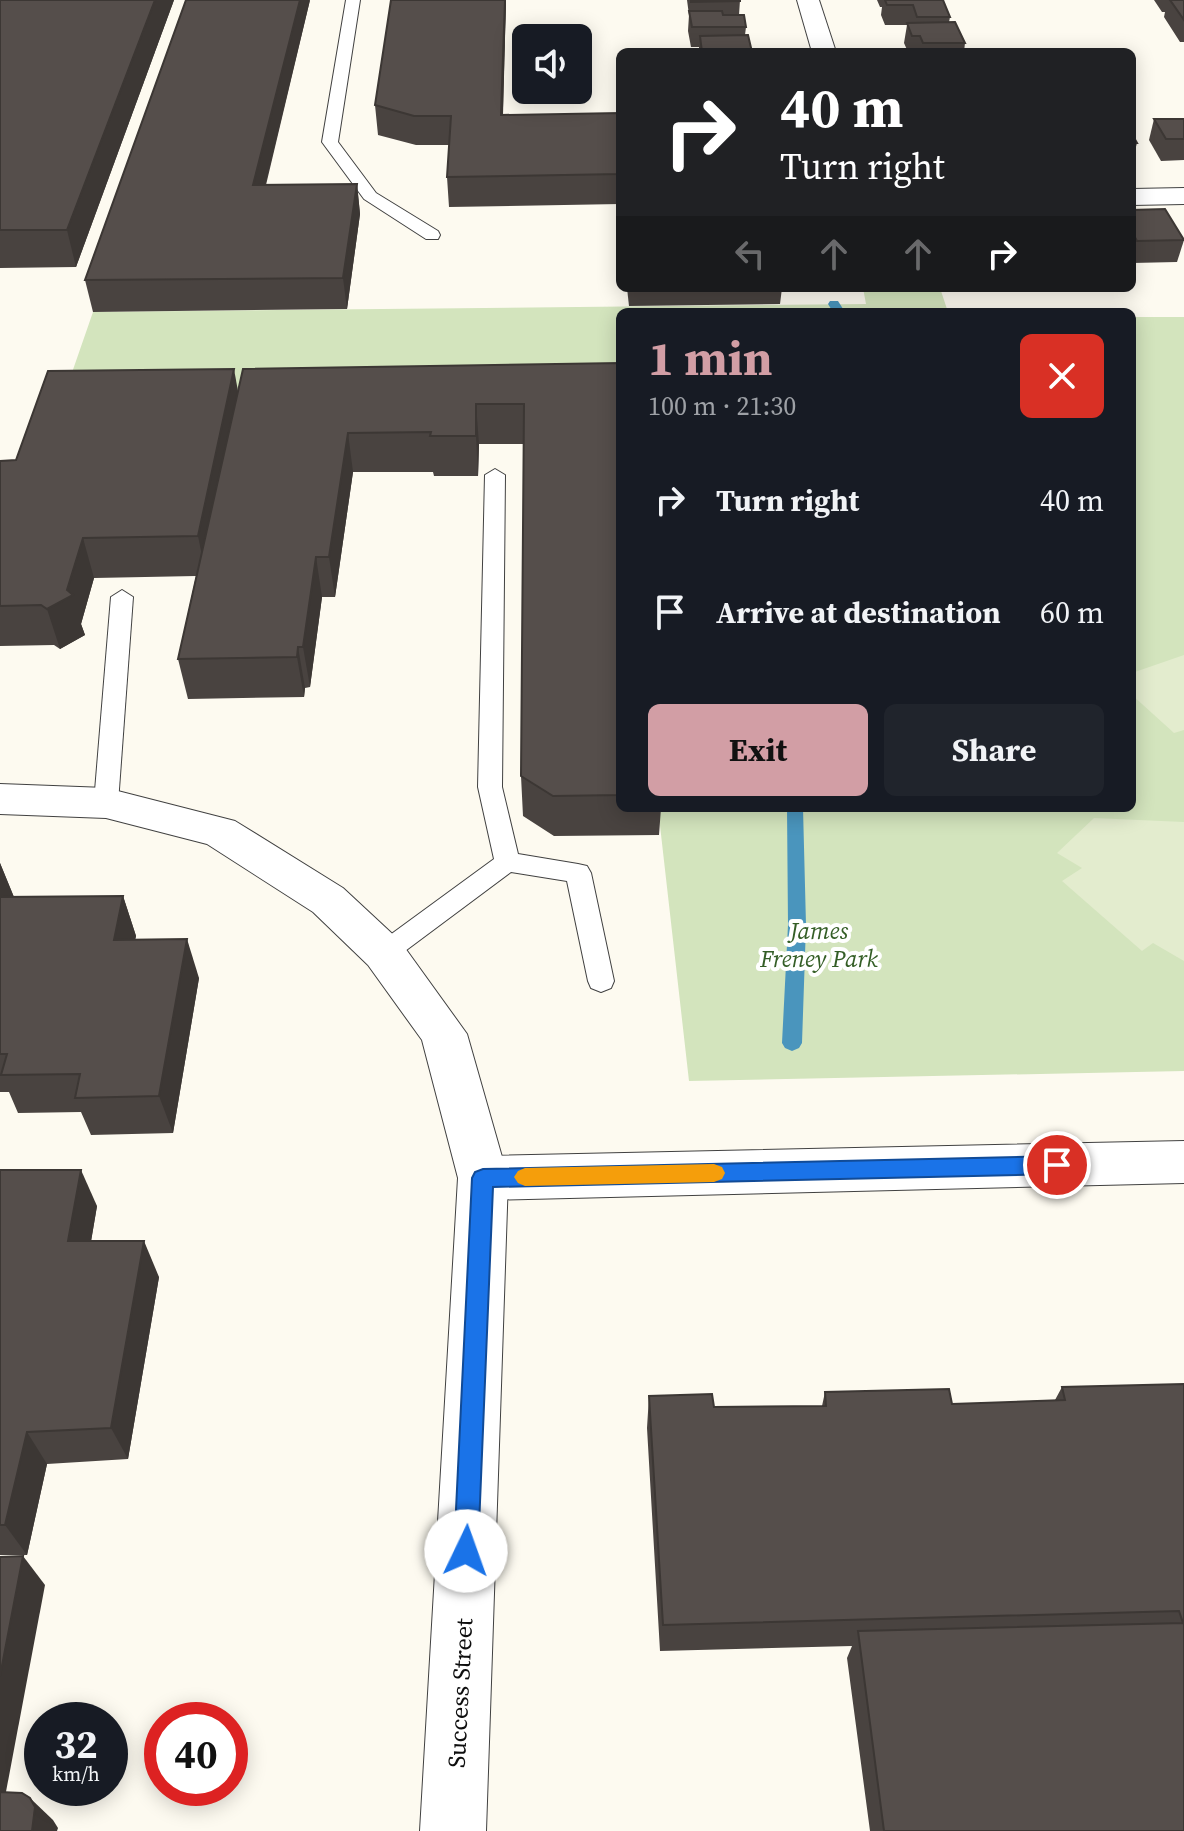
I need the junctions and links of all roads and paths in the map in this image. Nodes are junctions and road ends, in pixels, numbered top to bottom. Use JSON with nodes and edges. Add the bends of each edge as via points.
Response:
{"nodes":[{"id":1,"x":353,"y":0,"type":"edge"},
{"id":2,"x":808,"y":0,"type":"edge"},
{"id":3,"x":823,"y":48,"type":"edge"},
{"id":4,"x":1184,"y":196,"type":"edge"},
{"id":5,"x":1136,"y":197,"type":"edge"},
{"id":6,"x":432,"y":235,"type":"dead end"},
{"id":7,"x":495,"y":475,"type":"dead end"},
{"id":8,"x":122,"y":597,"type":"dead end"},
{"id":9,"x":0,"y":799,"type":"edge"},
{"id":10,"x":106,"y":803,"type":"junction"},
{"id":11,"x":507,"y":862,"type":"junction"},
{"id":12,"x":384,"y":953,"type":"junction"},
{"id":13,"x":601,"y":981,"type":"dead end"},
{"id":14,"x":1184,"y":1162,"type":"edge"},
{"id":15,"x":483,"y":1178,"type":"junction"},
{"id":16,"x":453,"y":1831,"type":"edge"}],
"edges":[{"from":1,"to":6,"type":"lane","via":[[330,142],[370,196]]},
{"from":2,"to":3,"type":"street"},
{"from":4,"to":5,"type":"street"},
{"from":7,"to":11,"type":"lane","via":[[490,787]]},
{"from":8,"to":10,"type":"lane"},
{"from":9,"to":10,"type":"street","name":"Success Street"},
{"from":10,"to":12,"type":"street","name":"Success Street","via":[[220,832],[328,900]]},
{"from":11,"to":12,"type":"lane"},
{"from":11,"to":13,"type":"lane","via":[[578,873]]},
{"from":12,"to":15,"type":"street","name":"Success Street","via":[[444,1034]]},
{"from":14,"to":15,"type":"street"},
{"from":15,"to":16,"type":"street","name":"Success Street"}]}
